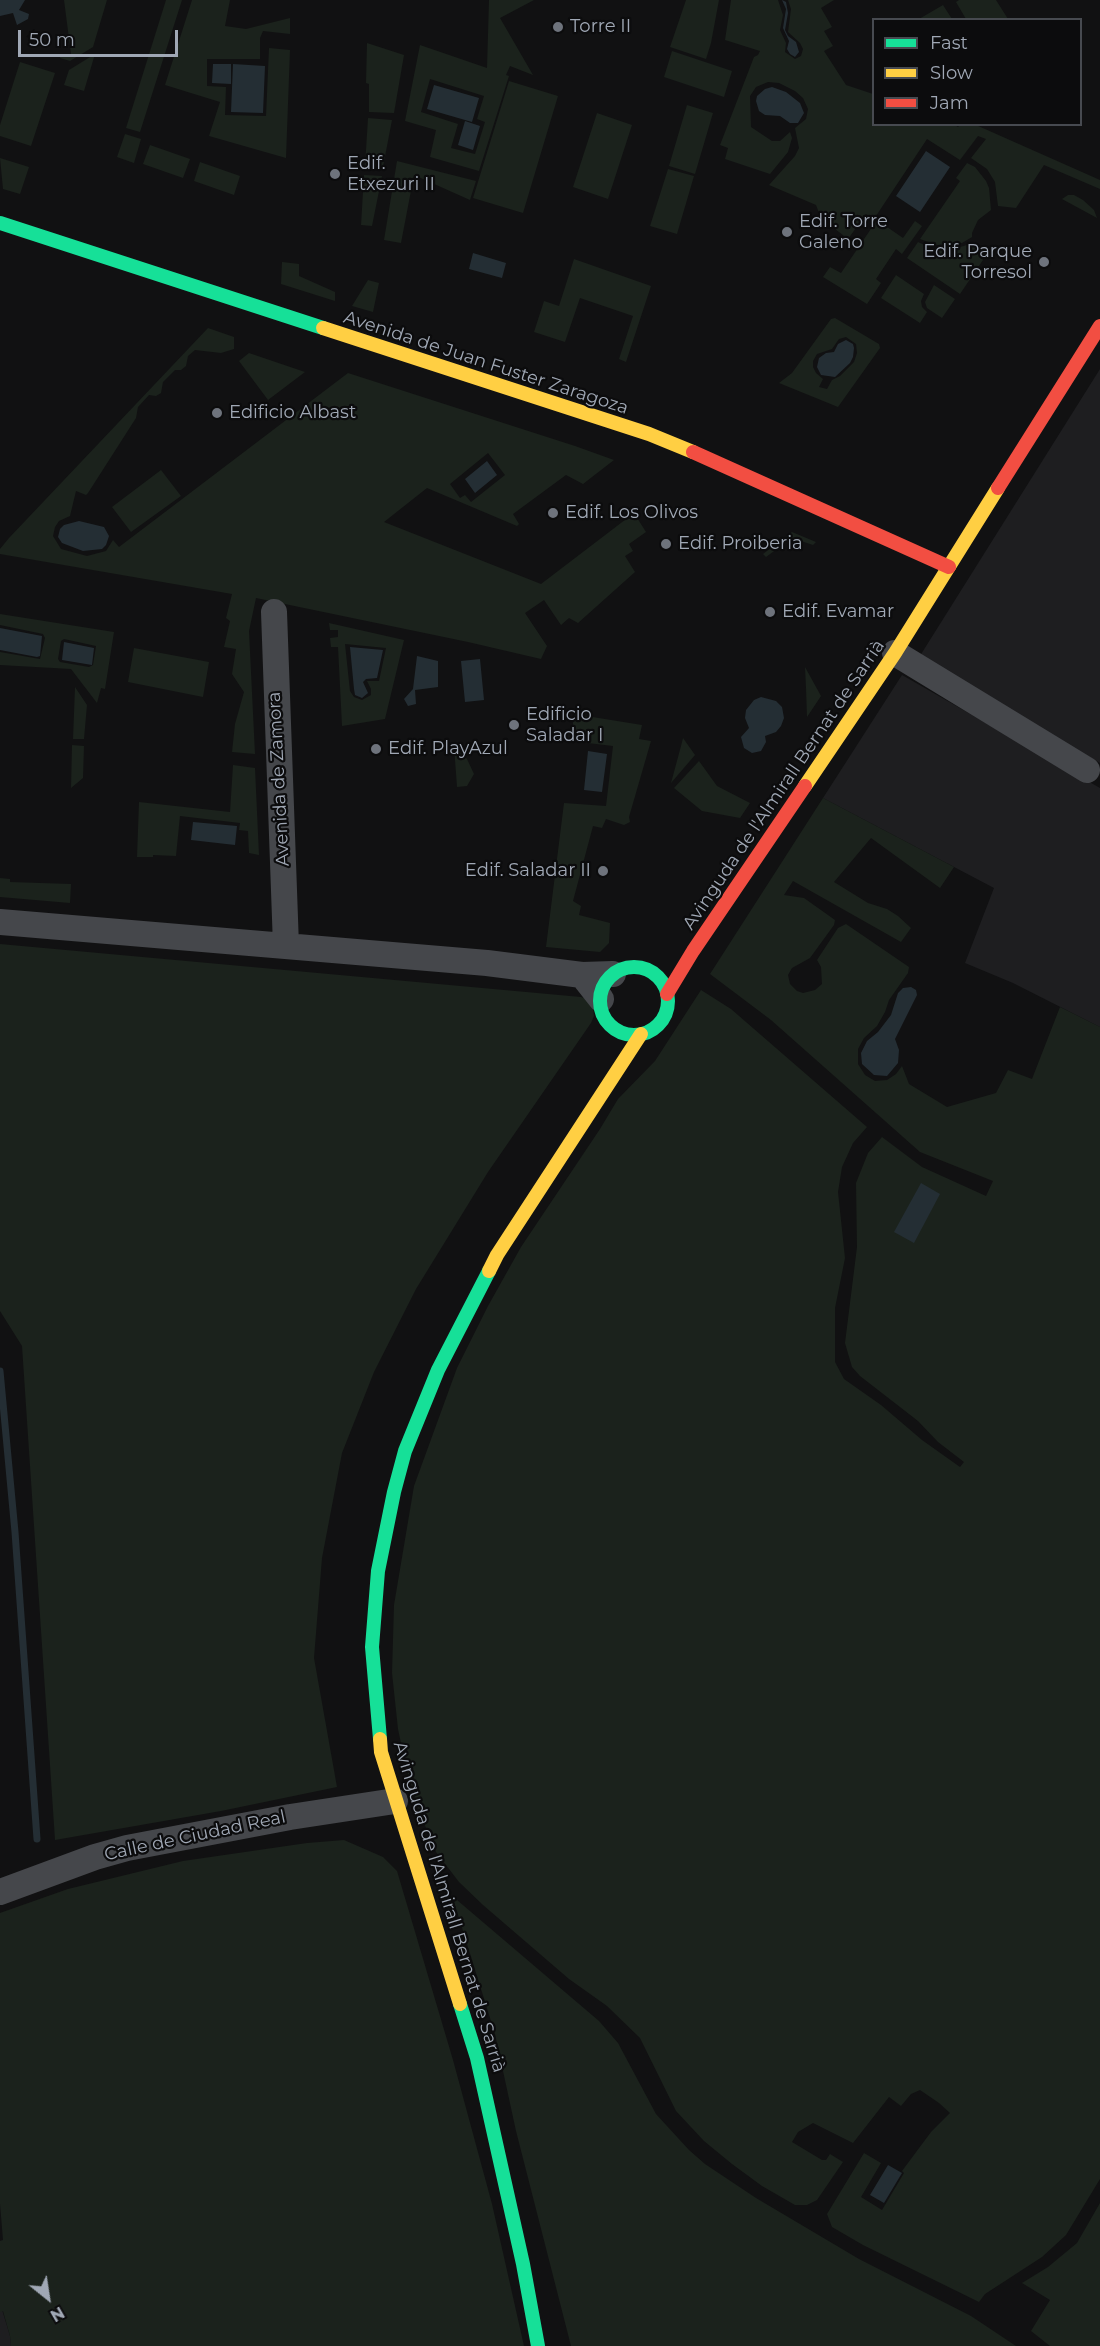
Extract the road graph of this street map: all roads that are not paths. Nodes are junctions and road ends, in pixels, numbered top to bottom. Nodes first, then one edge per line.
1 (0, 224) edge
2 (1100, 326) edge
3 (949, 567) junction
4 (274, 612) dead end
5 (895, 653) junction
6 (1087, 770) dead end
7 (0, 921) edge
8 (286, 946) junction
9 (689, 958) junction
10 (650, 970) junction
11 (613, 974) junction
12 (582, 975) junction
13 (667, 994) junction
14 (601, 999) junction
15 (610, 1024) junction
16 (641, 1034) junction
17 (620, 1065) junction
18 (395, 1801) junction
19 (0, 1892) edge
20 (538, 2346) edge

1 - 3 street, Avenida de Juan Fuster Zaragoza
2 - 3 street, Avinguda de l'Almirall Bernat de Sarrià
3 - 5 street, Avinguda de l'Almirall Bernat de Sarrià
4 - 8 street, Avenida de Zamora
5 - 6 street
5 - 9 street, Avinguda de l'Almirall Bernat de Sarrià
7 - 8 street
8 - 12 street
9 - 10 street, Avinguda de l'Almirall Bernat de Sarrià
9 - 13 street, Avinguda de l'Almirall Bernat de Sarrià
10 - 11 street
10 - 13 street
11 - 12 street
11 - 14 street
12 - 14 street
13 - 16 street
14 - 15 street
15 - 16 street
15 - 17 street
16 - 17 street, Avinguda de l'Almirall Bernat de Sarrià
17 - 18 street, Avinguda de l'Almirall Bernat de Sarrià
18 - 19 street, Calle de Ciudad Real
18 - 20 street, Avinguda de l'Almirall Bernat de Sarrià

